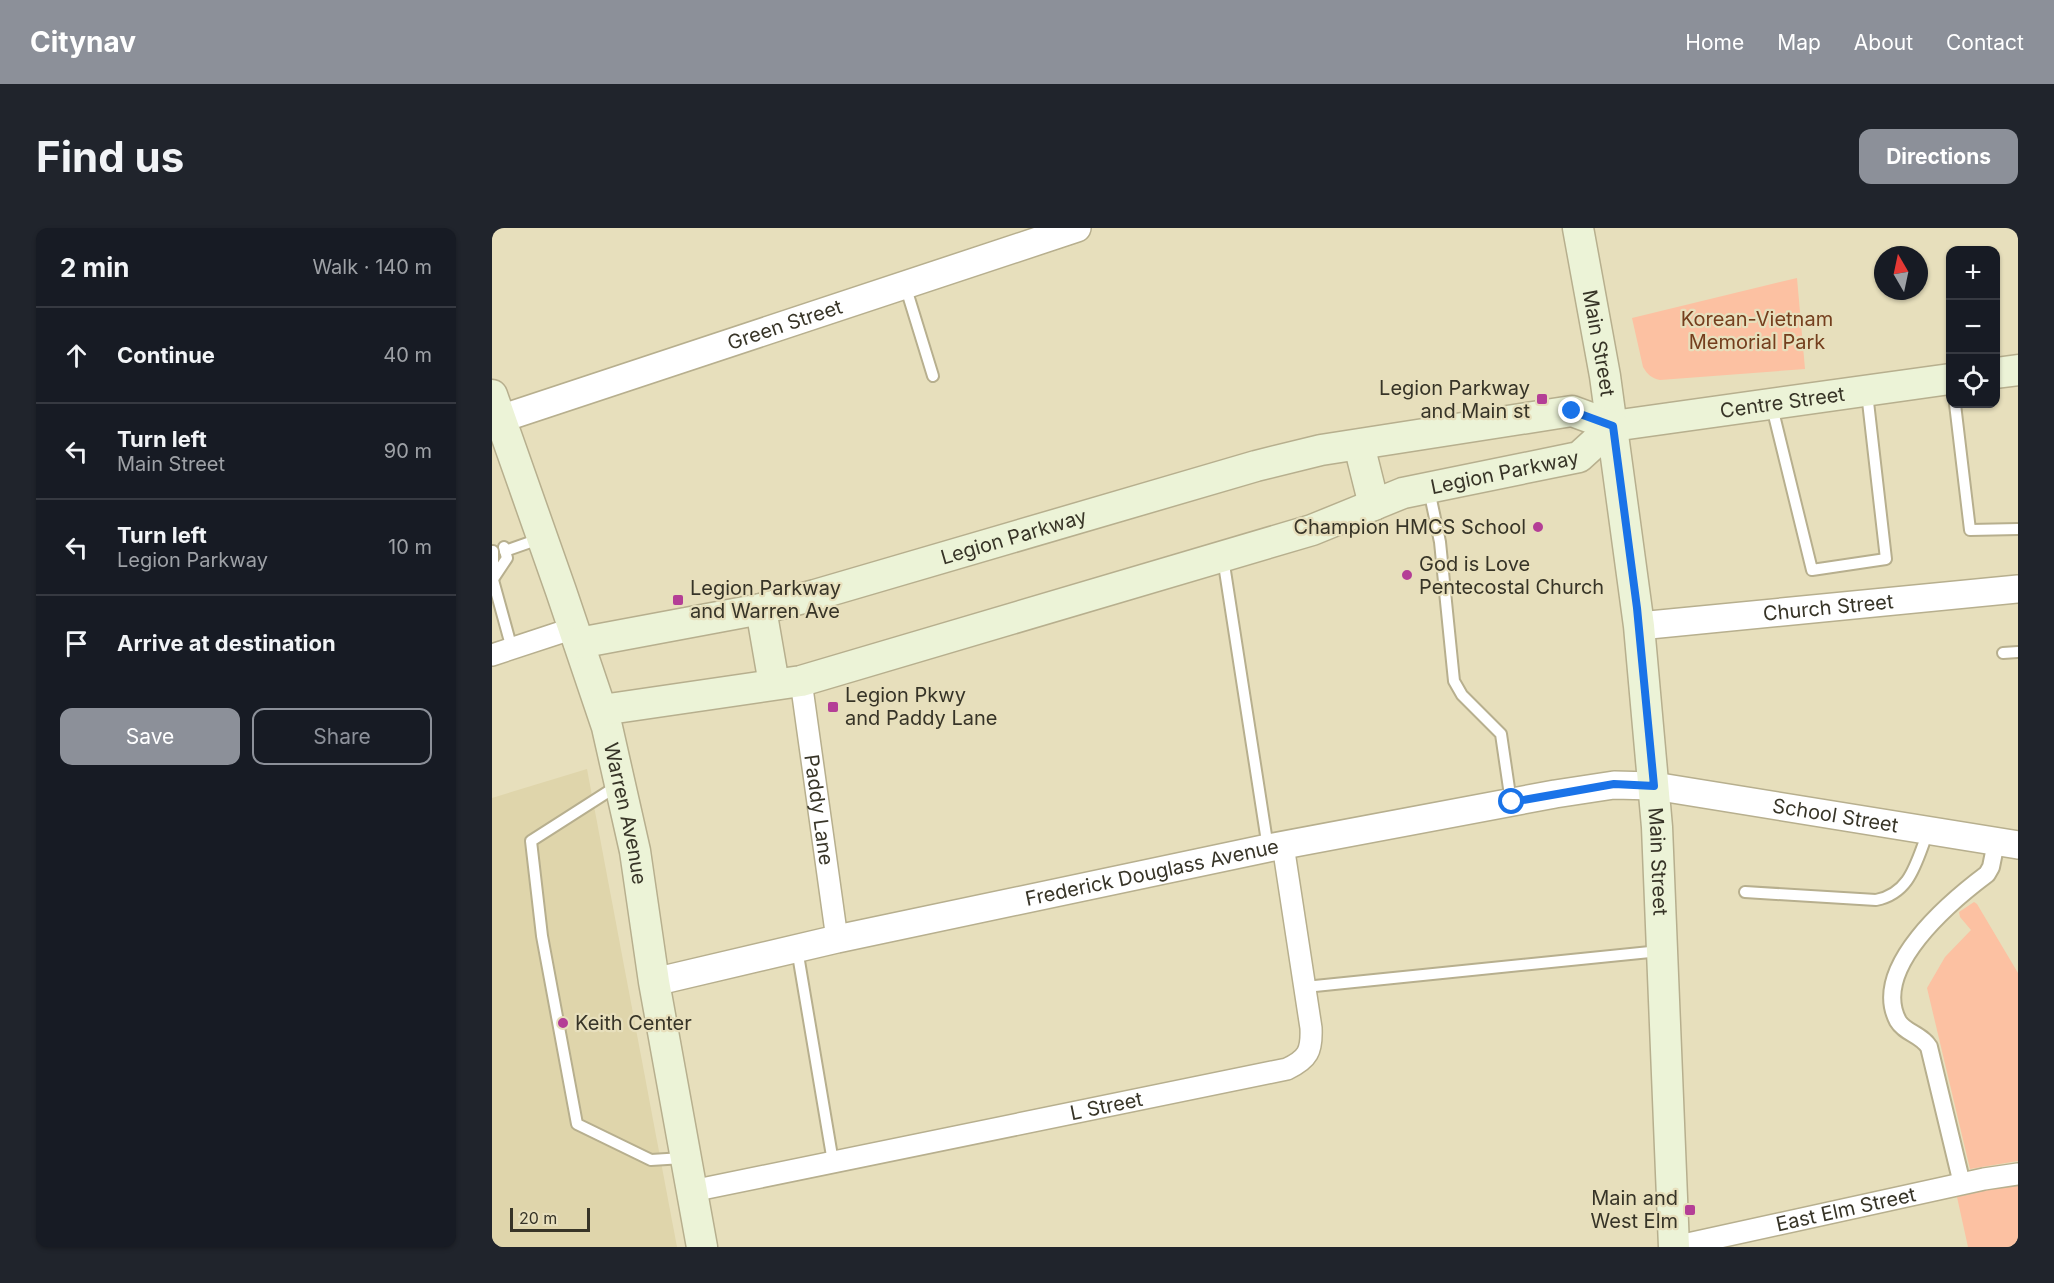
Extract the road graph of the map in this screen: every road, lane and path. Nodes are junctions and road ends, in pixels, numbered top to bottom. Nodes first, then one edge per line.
1 (1077, 228) edge
2 (1578, 228) edge
3 (905, 285) junction
4 (2018, 370) edge
5 (2000, 372) edge
6 (933, 376) dead end
7 (1946, 380) edge
8 (1866, 391) junction
9 (1771, 403) junction
10 (1955, 408) edge
11 (495, 412) edge
12 (1613, 426) junction
13 (1359, 445) junction
14 (1429, 487) junction
15 (1374, 505) junction
16 (2018, 529) edge
17 (542, 537) junction
18 (501, 550) edge
19 (1223, 556) junction
20 (492, 579) edge
21 (2018, 589) edge
22 (761, 609) junction
23 (1639, 626) junction
24 (576, 636) junction
25 (512, 649) junction
26 (2018, 652) edge
27 (2004, 653) dead end
28 (492, 655) edge
29 (788, 682) junction
30 (602, 710) junction
31 (620, 784) junction
32 (1654, 786) junction
33 (1512, 802) junction
34 (1929, 832) junction
35 (2007, 844) edge
36 (1276, 847) junction
37 (1745, 892) dead end
38 (837, 939) junction
39 (797, 949) junction
40 (1663, 950) junction
41 (654, 982) junction
42 (1305, 987) junction
43 (686, 1158) junction
44 (833, 1162) junction
45 (2018, 1174) edge
46 (1962, 1184) junction
47 (692, 1191) junction
48 (702, 1247) edge
49 (1674, 1247) edge

1 - 3 street, Green Street
2 - 12 main road, Main Street
3 - 6 lane
3 - 11 street, Green Street
4 - 5 main road
7 - 8 main road, Centre Street
8 - 9 main road, Centre Street
8 - 9 lane
9 - 12 main road, Centre Street
10 - 16 lane
11 - 17 main road, Warren Avenue
12 - 13 main road, Legion Parkway
12 - 14 main road, Legion Parkway
12 - 23 main road, Main Street
13 - 15 main road
13 - 22 main road, Legion Parkway
14 - 15 main road, Legion Parkway
14 - 33 lane
15 - 19 main road, Legion Parkway
17 - 18 lane
17 - 24 main road, Warren Avenue
18 - 20 lane
19 - 29 main road, Legion Parkway
19 - 36 lane
20 - 25 lane
21 - 23 street, Church Street
22 - 24 main road, Legion Parkway
22 - 29 main road
23 - 32 main road, Main Street
24 - 25 street
24 - 30 main road, Warren Avenue
25 - 28 street
26 - 27 lane
29 - 30 main road, Legion Parkway
29 - 38 street, Paddy Lane
30 - 31 main road, Warren Avenue
31 - 41 main road, Warren Avenue
31 - 43 lane
32 - 33 street, Frederick Douglass Avenue
32 - 34 street, School Street
32 - 40 main road, Main Street
33 - 36 street, Frederick Douglass Avenue
34 - 35 street, School Street
34 - 37 lane
35 - 46 street
36 - 38 street, Frederick Douglass Avenue
36 - 42 street, L Street
38 - 39 street, Frederick Douglass Avenue
39 - 41 street, Frederick Douglass Avenue
39 - 44 lane
40 - 42 lane
40 - 49 main road, Main Street
41 - 43 main road, Warren Avenue
42 - 44 street, L Street
43 - 47 main road, Warren Avenue
44 - 47 street, L Street
45 - 46 street, East Elm Street
46 - 49 street, East Elm Street
47 - 48 main road, Warren Avenue

